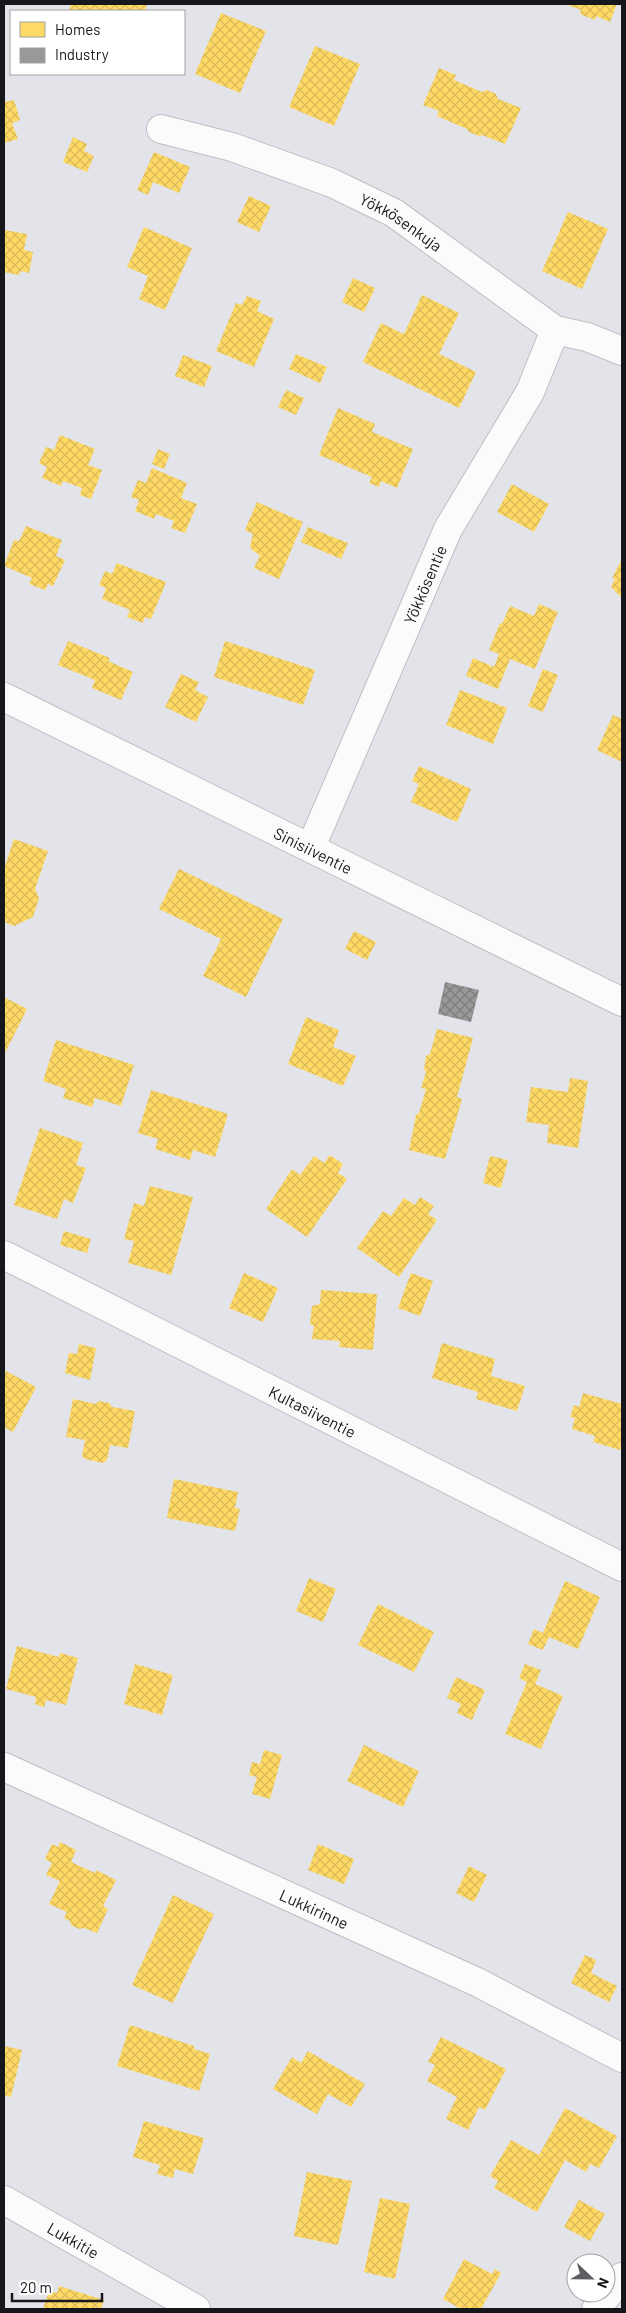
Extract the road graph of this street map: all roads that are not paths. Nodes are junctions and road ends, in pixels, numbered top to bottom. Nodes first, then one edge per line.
1 (161, 129) dead end
2 (555, 330) junction
3 (622, 351) edge
4 (4, 696) edge
5 (311, 847) junction
6 (622, 1002) edge
7 (4, 1255) edge
8 (622, 1567) edge
9 (4, 1768) edge
10 (622, 2058) edge
11 (4, 2200) edge
12 (622, 2277) edge
13 (196, 2309) edge
14 (596, 2309) edge

1 - 2 street, Yökkösenkuja
2 - 3 street, Yökkösenkuja
2 - 5 street, Yökkösentie
4 - 5 street, Sinisiiventie
5 - 6 street, Sinisiiventie
7 - 8 street, Kultasiiventie
9 - 10 street, Lukkirinne
11 - 13 street, Lukkitie
12 - 14 street

